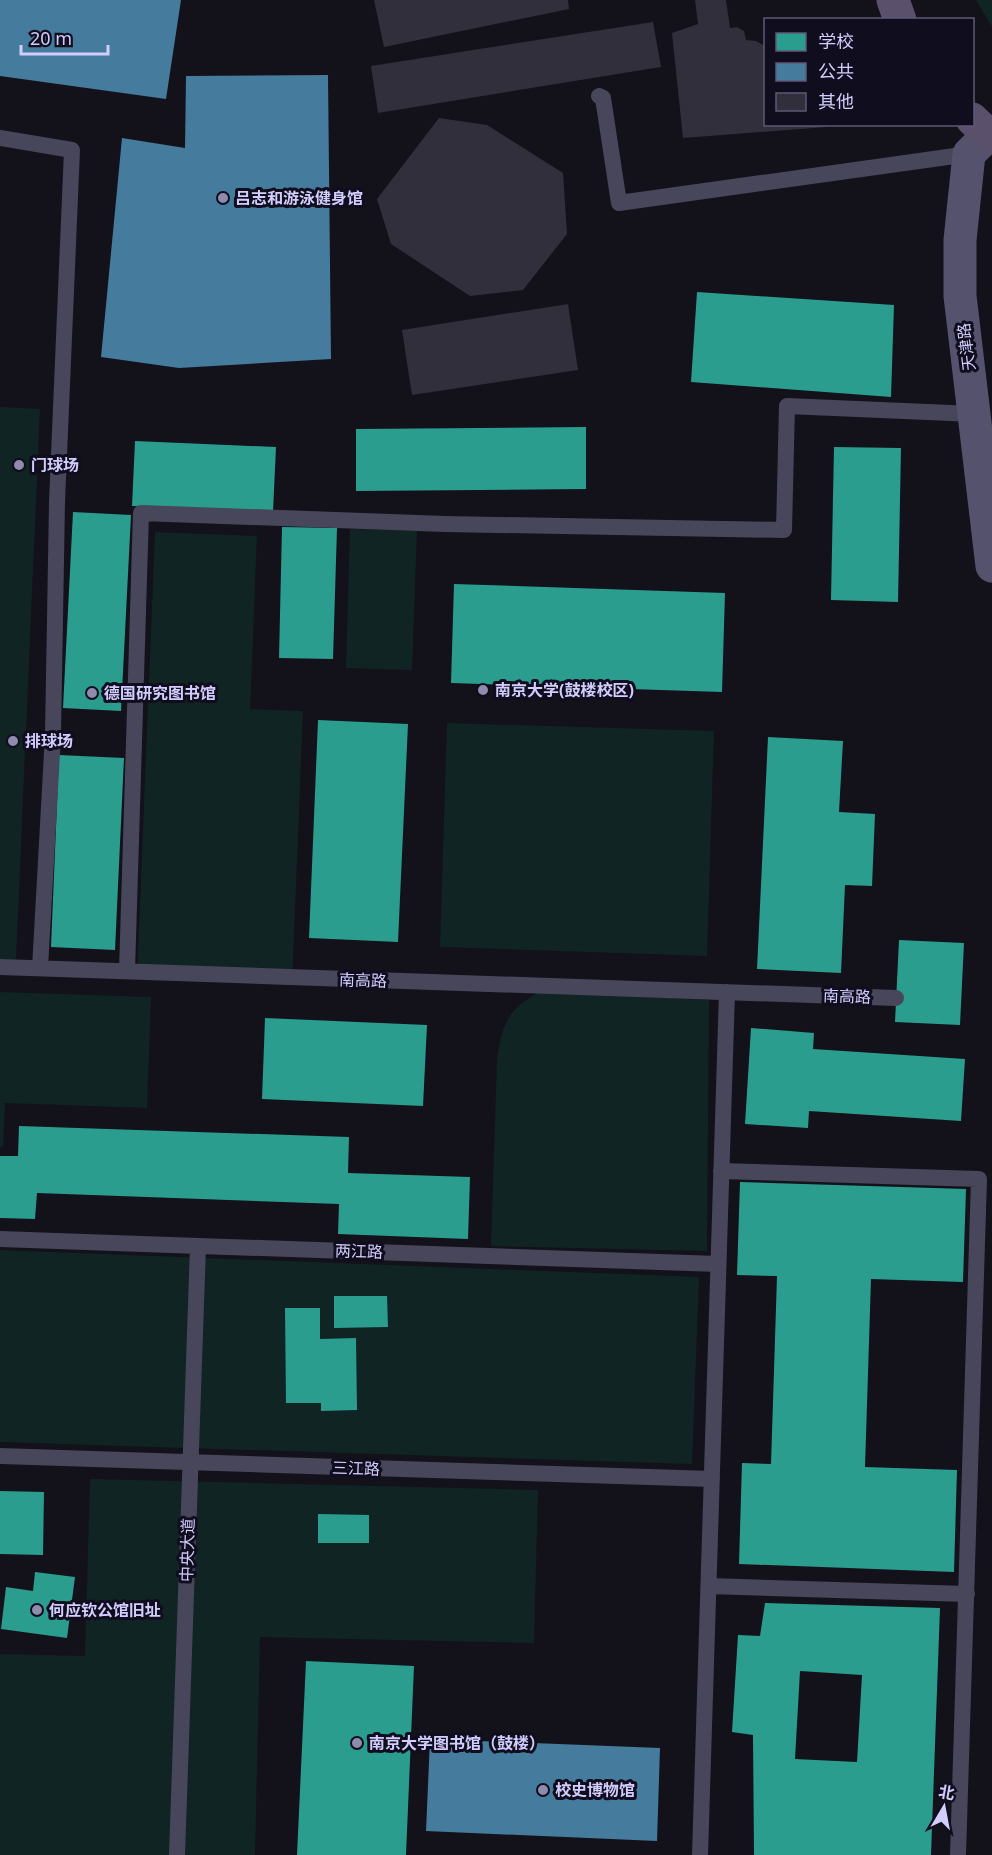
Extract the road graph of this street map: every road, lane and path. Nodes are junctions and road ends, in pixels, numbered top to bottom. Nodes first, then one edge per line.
1 (893, 0) edge
2 (899, 18) edge
3 (599, 96) dead end
4 (980, 136) edge
5 (0, 138) edge
6 (974, 414) junction
7 (989, 517) edge
8 (992, 566) edge
9 (0, 967) edge
10 (40, 968) junction
11 (127, 971) junction
12 (727, 992) junction
13 (896, 998) dead end
14 (721, 1171) junction
15 (0, 1239) edge
16 (198, 1245) junction
17 (718, 1264) junction
18 (0, 1456) edge
19 (190, 1462) junction
20 (712, 1479) junction
21 (709, 1586) junction
22 (967, 1594) junction
23 (177, 1855) edge
24 (700, 1855) edge
25 (958, 1855) edge

1 - 2 main road
3 - 4 lane
4 - 6 street, 天津路
5 - 10 lane
6 - 7 street, 天津路
6 - 11 lane
7 - 8 street, 天津路
9 - 10 lane, 南高路
10 - 11 lane, 南高路
11 - 12 lane, 南高路
12 - 13 lane, 南高路
12 - 14 lane
14 - 17 lane
14 - 22 lane
15 - 16 lane, 两江路
16 - 17 lane, 两江路
16 - 19 lane, 中央大道
17 - 20 lane
18 - 19 lane, 三江路
19 - 20 lane, 三江路
19 - 23 lane, 中央大道
20 - 21 lane
21 - 22 lane
21 - 24 lane
22 - 25 lane

